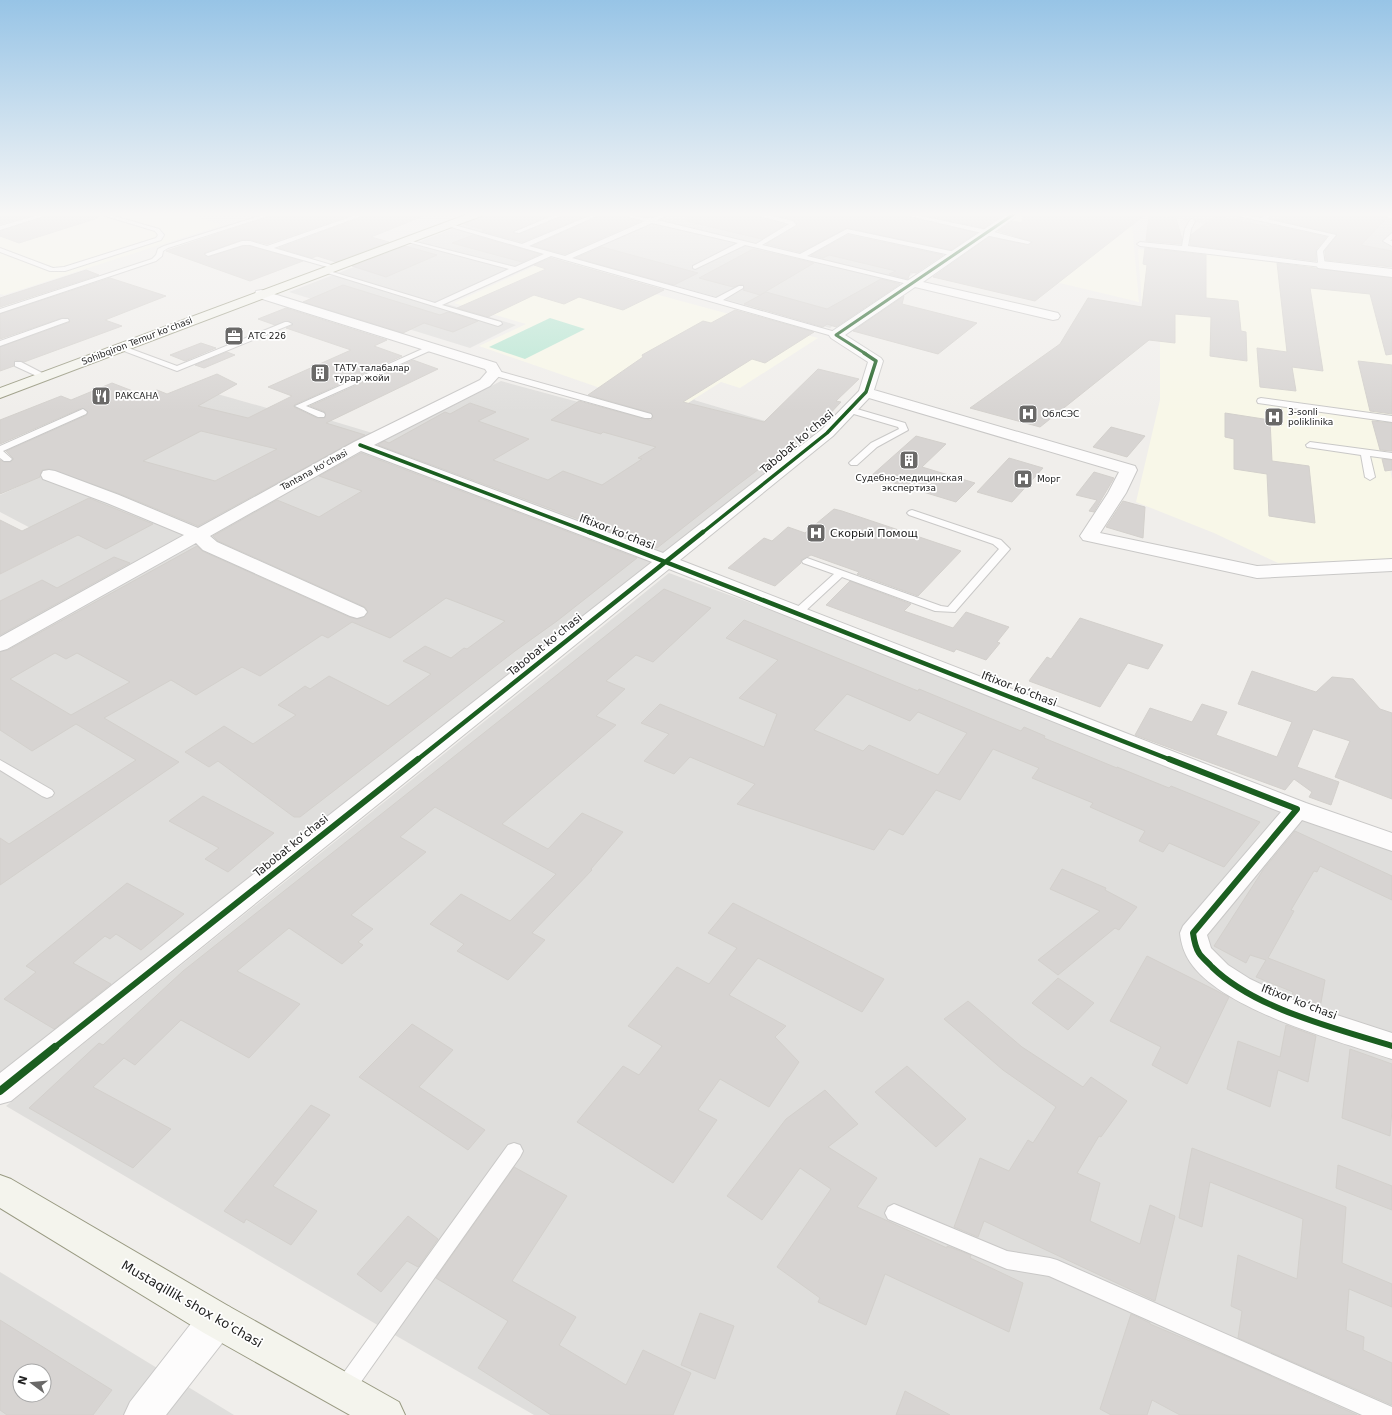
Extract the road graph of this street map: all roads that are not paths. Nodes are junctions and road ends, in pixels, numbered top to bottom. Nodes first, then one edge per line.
1 (95, 280) edge
2 (299, 280) edge
3 (361, 280) edge
4 (492, 280) edge
5 (645, 280) edge
6 (899, 280) edge
7 (916, 280) edge
8 (912, 283) junction
9 (741, 287) dead end
10 (261, 294) junction
11 (717, 300) junction
12 (436, 306) junction
13 (0, 312) edge
14 (1053, 316) dead end
15 (65, 320) dead end
16 (288, 324) dead end
17 (498, 324) dead end
18 (836, 335) junction
19 (0, 344) edge
20 (120, 348) junction
21 (432, 348) junction
22 (18, 364) dead end
23 (495, 373) junction
24 (44, 376) junction
25 (866, 392) junction
26 (0, 393) edge
27 (1261, 401) dead end
28 (850, 410) junction
29 (83, 412) dead end
30 (320, 415) dead end
31 (648, 416) dead end
32 (1392, 419) edge
33 (360, 445) junction
34 (1310, 445) dead end
35 (0, 449) edge
36 (1365, 452) junction
37 (1392, 456) edge
38 (854, 464) dead end
39 (49, 475) dead end
40 (1370, 477) dead end
41 (912, 513) dead end
42 (197, 534) junction
43 (666, 561) junction
44 (807, 561) dead end
45 (1392, 565) edge
46 (841, 573) junction
47 (357, 612) dead end
48 (797, 613) junction
49 (0, 645) edge
50 (0, 764) edge
51 (47, 793) dead end
52 (1297, 809) junction
53 (1392, 842) edge
54 (1392, 1046) edge
55 (0, 1091) edge
56 (514, 1151) dead end
57 (0, 1190) edge
58 (894, 1213) dead end
59 (217, 1320) junction
60 (343, 1391) junction
61 (144, 1415) edge
62 (386, 1415) edge
63 (1386, 1415) edge

1 - 13 lane
2 - 10 main road, Sohibqiron Temur koʻchasi
3 - 12 lane
4 - 12 lane
5 - 11 lane
6 - 8 lane
7 - 8 street
8 - 14 street
8 - 18 street
9 - 11 lane
10 - 20 main road, Sohibqiron Temur koʻchasi
10 - 21 street
11 - 18 lane
12 - 17 lane
15 - 19 lane
16 - 20 lane
18 - 25 street, Tabobat koʻchasi
20 - 24 main road, Sohibqiron Temur koʻchasi
21 - 23 street
21 - 30 lane
22 - 24 lane
23 - 31 lane
23 - 33 street, Tantana koʻchasi
24 - 26 main road, Sohibqiron Temur koʻchasi
25 - 28 street, Tabobat koʻchasi
25 - 45 street
27 - 32 lane
28 - 38 lane
28 - 43 street, Tabobat koʻchasi
29 - 35 lane
33 - 42 street, Tantana koʻchasi
33 - 43 street, Iftixor koʻchasi
34 - 36 lane
36 - 37 lane
36 - 40 lane
39 - 42 street
41 - 46 lane
42 - 47 street
42 - 49 street, Tantana koʻchasi
43 - 48 street, Iftixor koʻchasi
43 - 55 street, Tabobat koʻchasi
44 - 46 lane
46 - 48 lane
48 - 52 street, Iftixor koʻchasi
50 - 51 lane
52 - 53 street
52 - 54 street, Iftixor koʻchasi
56 - 60 lane
57 - 59 main road, Mustaqillik shox ko'chasi
58 - 63 lane
59 - 60 main road, Mustaqillik shox ko'chasi
59 - 61 street
60 - 62 main road, Mustaqillik shox ko'chasi

